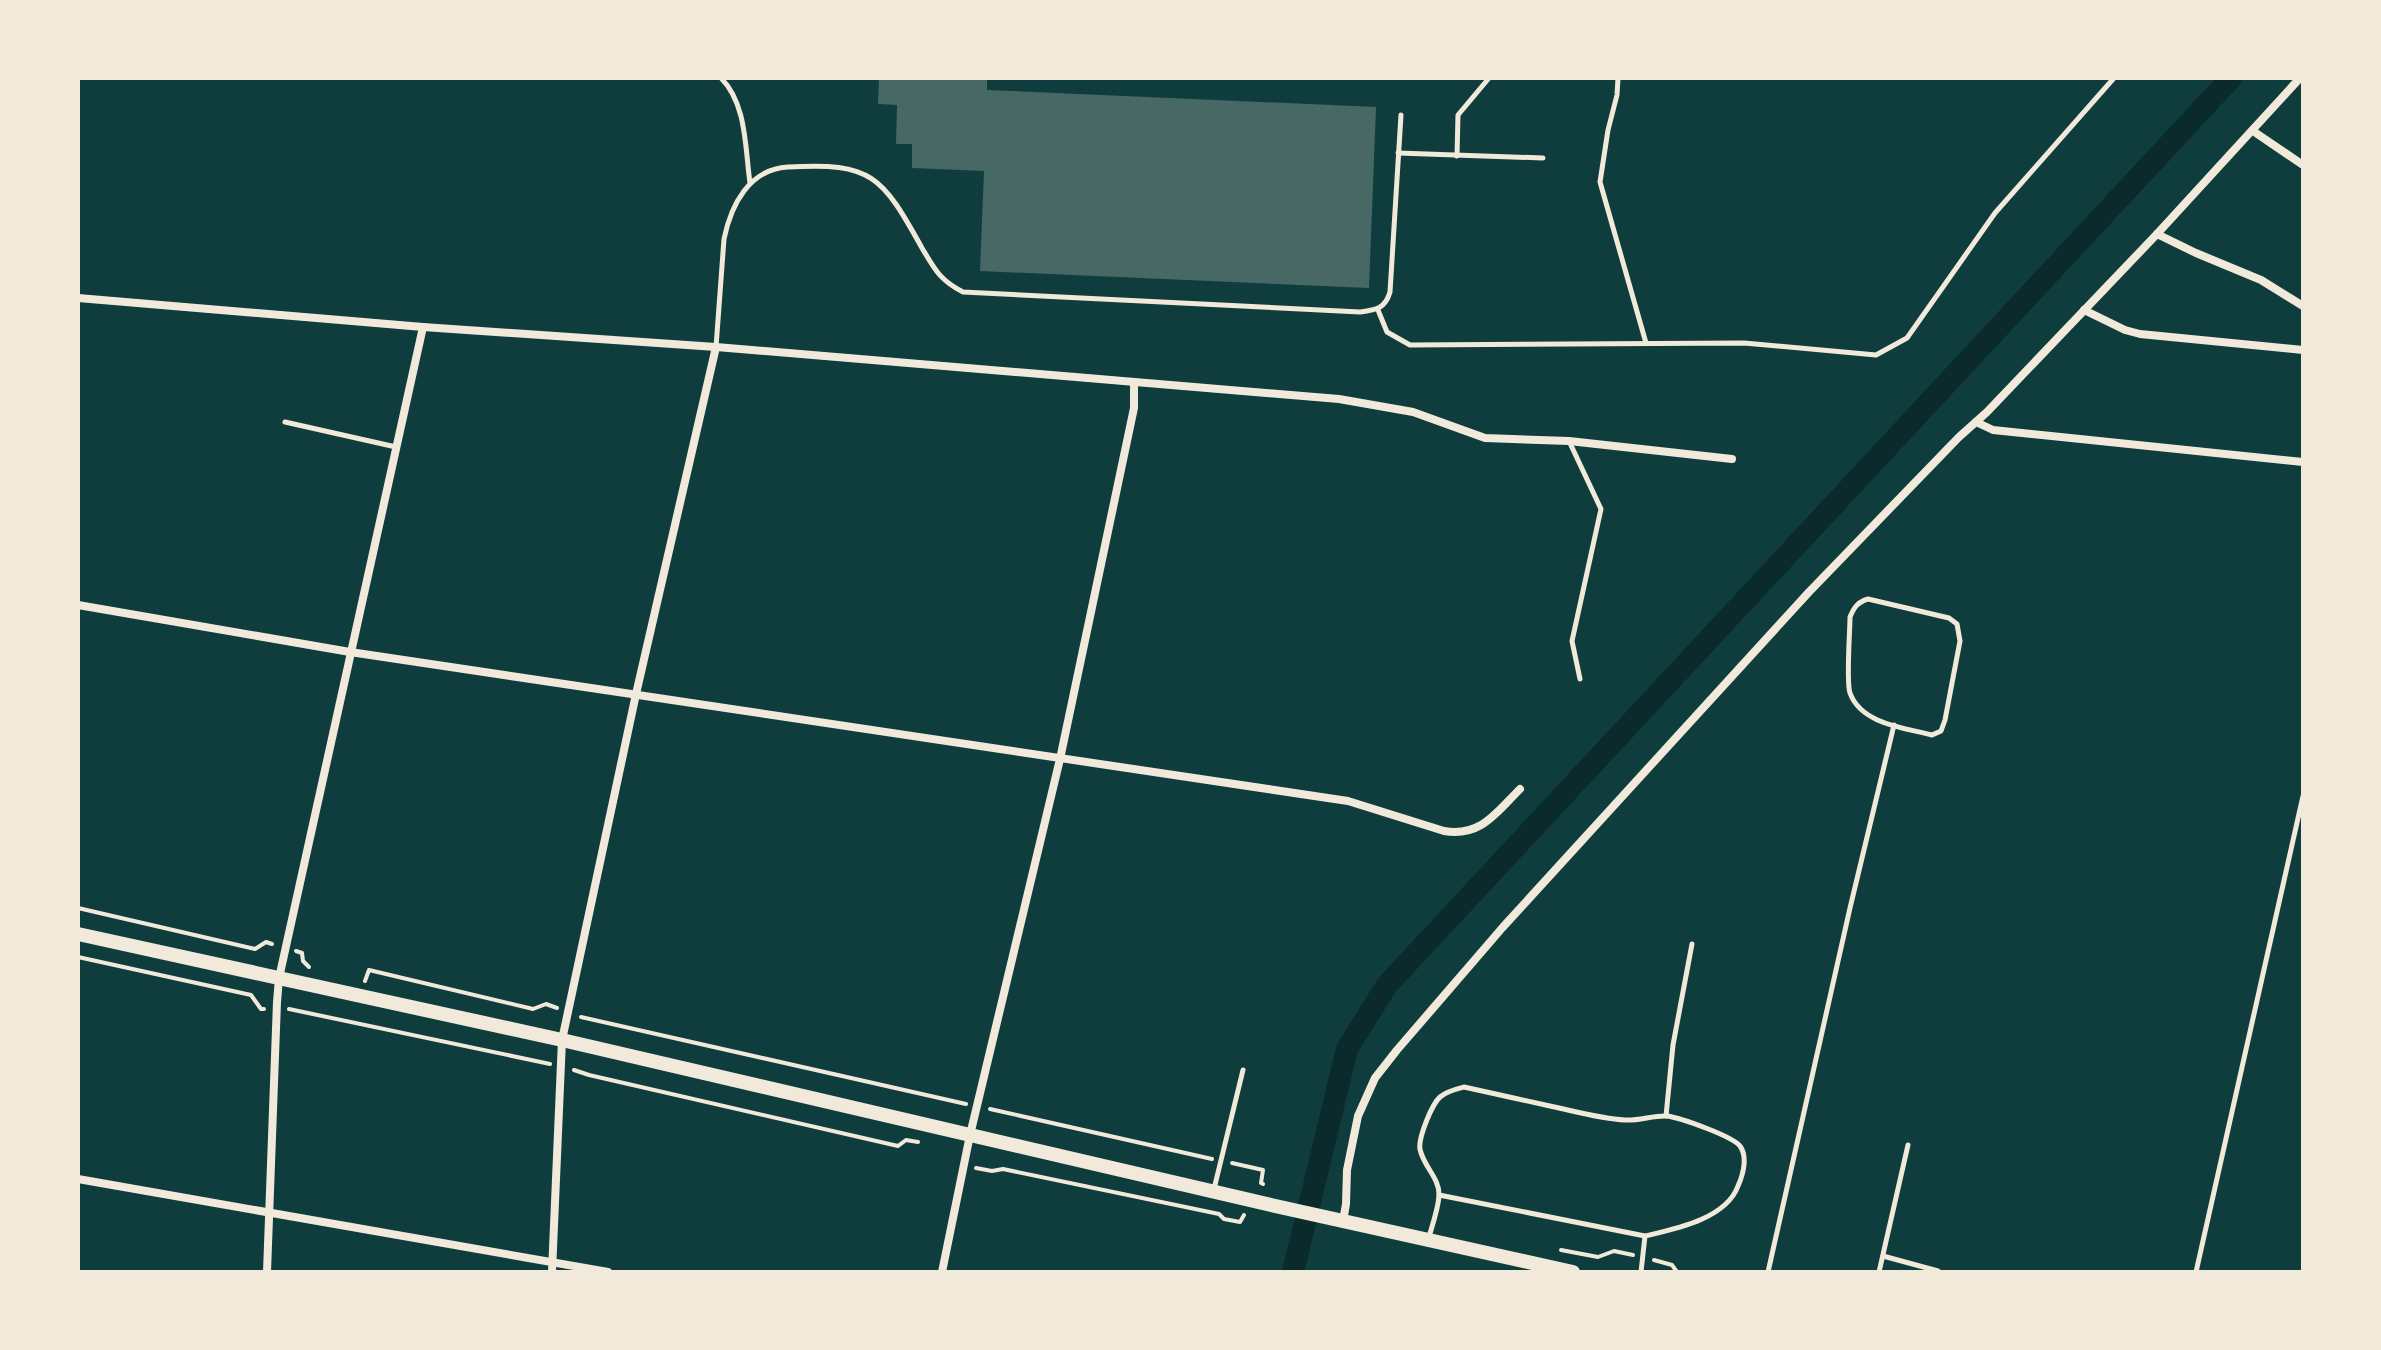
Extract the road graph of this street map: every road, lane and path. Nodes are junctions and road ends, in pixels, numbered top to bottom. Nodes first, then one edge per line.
1 (721, 78) edge
2 (1489, 78) edge
3 (1618, 78) edge
4 (2114, 78) edge
5 (2300, 78) edge
6 (1401, 115) dead end
7 (2253, 131) junction
8 (1398, 153) junction
9 (1457, 156) junction
10 (1543, 158) dead end
11 (2303, 165) edge
12 (750, 184) junction
13 (2157, 234) junction
14 (78, 298) edge
15 (2303, 306) edge
16 (1378, 310) junction
17 (2084, 310) junction
18 (423, 327) junction
19 (1646, 343) junction
20 (716, 347) junction
21 (2303, 350) edge
22 (1134, 383) junction
23 (285, 422) dead end
24 (1976, 422) junction
25 (1569, 441) junction
26 (396, 447) junction
27 (1732, 459) dead end
28 (2303, 462) edge
29 (78, 605) edge
30 (350, 652) junction
31 (1580, 679) dead end
32 (636, 694) junction
33 (1894, 725) junction
34 (1060, 759) junction
35 (1520, 789) dead end
36 (2303, 796) edge
37 (78, 908) edge
38 (78, 934) edge
39 (1692, 944) dead end
40 (286, 948) junction
41 (78, 957) edge
42 (310, 968) dead end
43 (279, 978) junction
44 (351, 978) dead end
45 (276, 1009) junction
46 (567, 1012) junction
47 (562, 1040) junction
48 (560, 1067) junction
49 (1243, 1070) dead end
50 (977, 1106) junction
51 (1666, 1116) junction
52 (970, 1135) junction
53 (920, 1143) dead end
54 (1908, 1145) dead end
55 (1221, 1161) junction
56 (964, 1166) junction
57 (78, 1179) edge
58 (1268, 1185) dead end
59 (1213, 1191) junction
60 (1439, 1195) junction
61 (268, 1212) junction
62 (1246, 1212) dead end
63 (1343, 1221) junction
64 (1645, 1236) junction
65 (1428, 1240) junction
66 (1555, 1249) dead end
67 (1883, 1256) junction
68 (1643, 1257) junction
69 (552, 1262) junction
70 (1938, 1271) edge
71 (267, 1272) edge
72 (552, 1272) edge
73 (608, 1272) edge
74 (942, 1272) edge
75 (1573, 1272) edge
76 (1641, 1272) edge
77 (1677, 1272) edge
78 (1768, 1272) edge
79 (1879, 1272) edge
80 (2196, 1272) edge

1 - 12 lane
2 - 9 lane
3 - 19 lane
4 - 19 lane
5 - 7 street
6 - 8 lane
7 - 11 street
7 - 13 street
8 - 9 lane
8 - 16 lane
9 - 10 lane
12 - 16 lane
12 - 20 lane
13 - 15 street
13 - 17 street
14 - 18 street
16 - 19 lane
17 - 21 street
17 - 24 street
18 - 20 street
18 - 26 street
20 - 22 street
20 - 32 street
22 - 25 street
22 - 34 street
23 - 26 lane
24 - 28 street
24 - 63 street
25 - 27 street
25 - 31 lane
26 - 30 street
29 - 30 street
30 - 32 street
30 - 40 street
32 - 34 street
32 - 46 street
33 - 33 lane
33 - 78 lane
34 - 35 street
34 - 50 street
36 - 80 lane
37 - 40 path
38 - 43 main road
39 - 51 lane
40 - 42 path
40 - 43 street
41 - 45 path
43 - 45 street
43 - 47 main road
44 - 46 path
45 - 48 path
45 - 61 street
46 - 47 street
46 - 50 path
47 - 48 street
47 - 52 main road
48 - 53 path
48 - 69 street
49 - 55 lane
50 - 52 street
50 - 55 path
51 - 60 lane
51 - 64 lane
52 - 56 street
52 - 59 main road
54 - 67 lane
55 - 58 path
55 - 59 lane
56 - 62 path
56 - 74 street
57 - 61 street
59 - 63 main road
60 - 64 lane
60 - 65 lane
61 - 69 street
61 - 71 street
63 - 65 main road
64 - 68 lane
65 - 75 main road
66 - 68 path
67 - 70 lane
67 - 79 lane
68 - 76 lane
68 - 77 path
69 - 72 street
69 - 73 street

